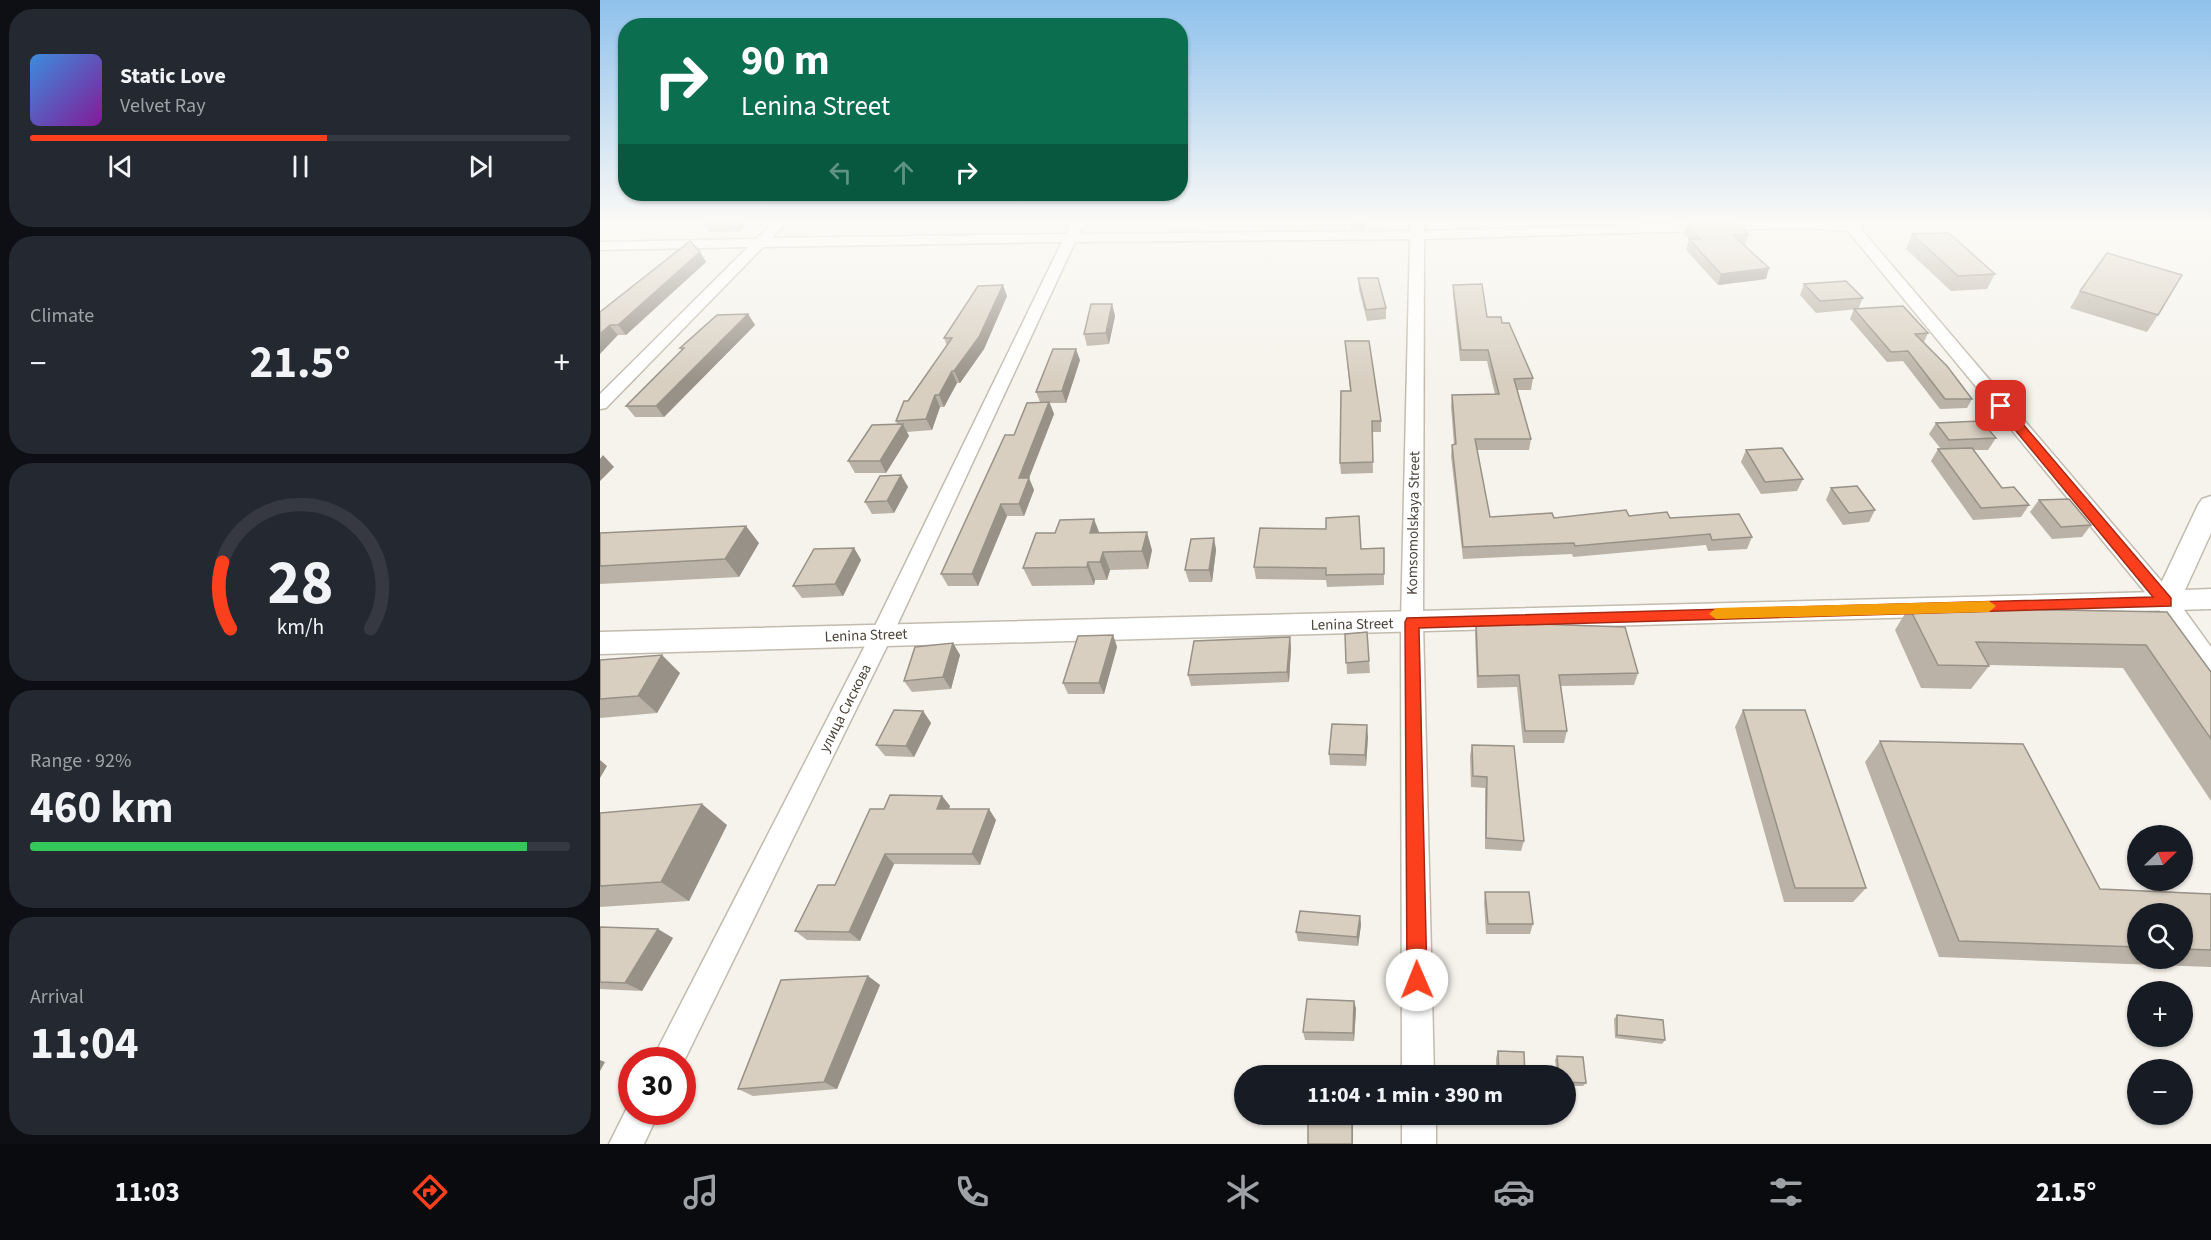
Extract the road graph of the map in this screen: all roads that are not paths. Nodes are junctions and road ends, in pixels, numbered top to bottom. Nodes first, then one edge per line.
1 (728, 275) edge
2 (1052, 275) edge
3 (1416, 275) edge
4 (1898, 275) edge
5 (600, 404) edge
6 (2211, 505) edge
7 (2211, 599) edge
8 (2166, 602) junction
9 (1412, 622) junction
10 (882, 634) junction
11 (600, 642) edge
12 (2211, 665) edge
13 (675, 1047) edge
14 (1419, 1065) edge
15 (636, 1125) edge
16 (1419, 1125) edge
17 (627, 1144) edge
18 (1419, 1144) edge

1 - 5 street
2 - 10 street, улица Сискова
3 - 9 street, Komsomolskaya Street
4 - 8 street
6 - 8 street
7 - 8 street, Lenina Street
8 - 9 street, Lenina Street
8 - 12 street
9 - 10 street, Lenina Street
9 - 14 street, Komsomolskaya Street
10 - 11 street, Lenina Street
10 - 13 street, улица Сискова
15 - 17 street
16 - 18 street

